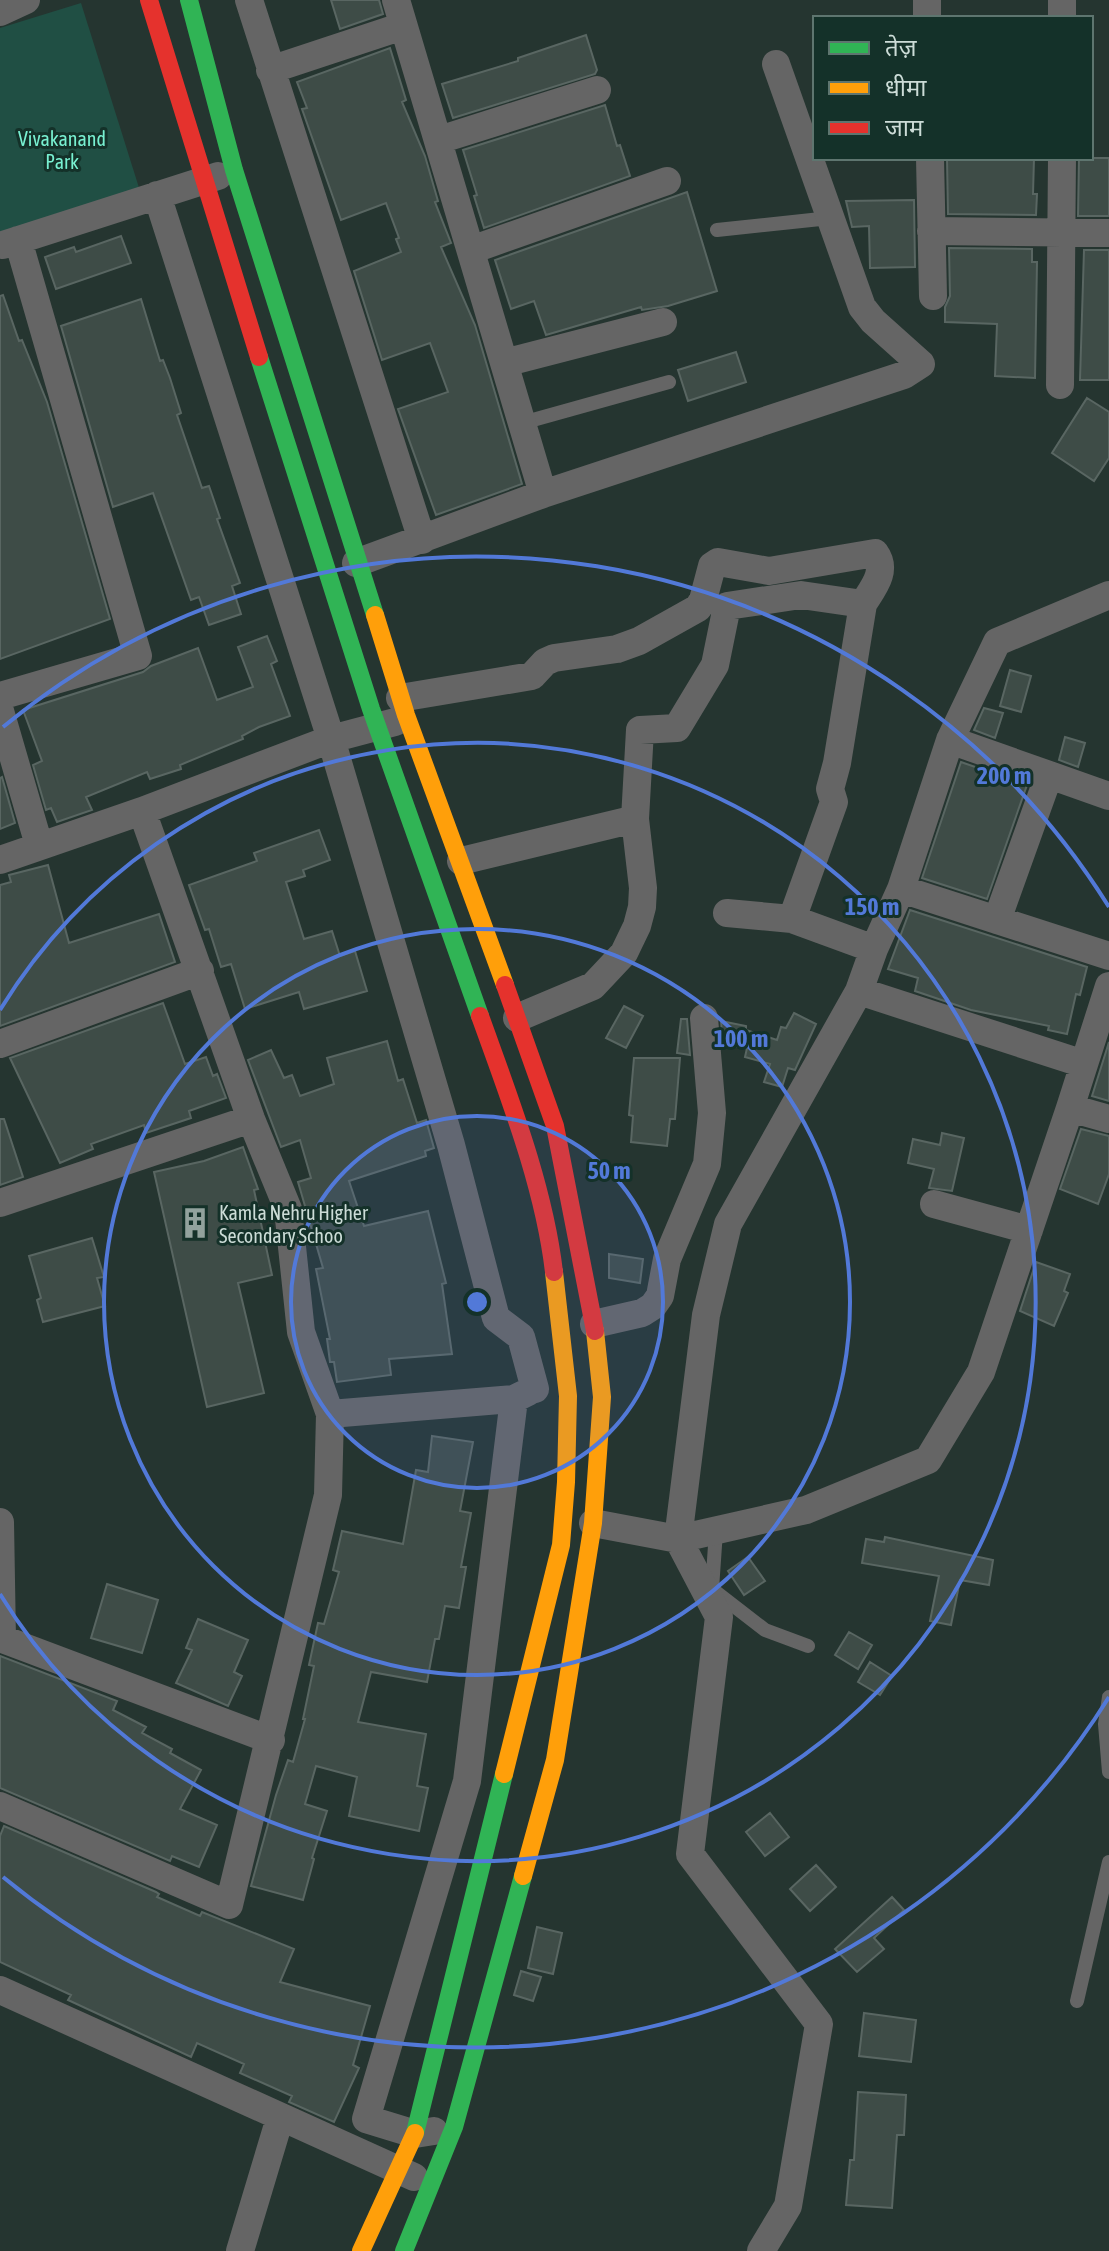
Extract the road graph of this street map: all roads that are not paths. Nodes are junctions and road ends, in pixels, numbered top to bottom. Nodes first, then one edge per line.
1 (26, 0) edge
2 (149, 0) edge
3 (189, 0) edge
4 (249, 0) edge
5 (0, 12) edge
6 (400, 13) edge
7 (776, 64) dead end
8 (270, 70) junction
9 (597, 90) dead end
10 (439, 140) junction
11 (930, 160) edge
12 (1062, 160) edge
13 (234, 170) junction
14 (204, 180) junction
15 (667, 181) dead end
16 (157, 195) junction
17 (830, 218) junction
18 (717, 230) dead end
19 (931, 231) junction
20 (1061, 233) junction
21 (1109, 233) edge
22 (9, 243) edge
23 (471, 250) junction
24 (933, 296) dead end
25 (663, 322) dead end
26 (504, 363) junction
27 (669, 382) dead end
28 (1060, 385) dead end
29 (522, 423) junction
30 (543, 494) junction
31 (422, 540) junction
32 (356, 563) junction
33 (1109, 595) edge
34 (863, 604) junction
35 (0, 696) edge
36 (404, 708) junction
37 (0, 711) edge
38 (377, 727) junction
39 (331, 739) junction
40 (950, 740) junction
41 (1049, 775) junction
42 (1109, 796) edge
43 (142, 811) junction
44 (635, 819) junction
45 (39, 845) junction
46 (0, 860) edge
47 (461, 861) junction
48 (901, 889) junction
49 (727, 913) dead end
50 (792, 919) junction
51 (997, 920) junction
52 (874, 949) junction
53 (1109, 956) edge
54 (200, 971) junction
55 (1109, 986) edge
56 (859, 991) junction
57 (517, 1018) junction
58 (704, 1018) dead end
59 (0, 1044) edge
60 (1084, 1064) junction
61 (1070, 1108) junction
62 (251, 1119) junction
63 (1109, 1119) edge
64 (0, 1203) edge
65 (934, 1204) dead end
66 (1029, 1230) junction
67 (594, 1324) junction
68 (524, 1394) junction
69 (568, 1396) junction
70 (330, 1414) junction
71 (0, 1522) edge
72 (593, 1523) junction
73 (716, 1531) junction
74 (678, 1539) junction
75 (1, 1638) edge
76 (808, 1646) dead end
77 (1109, 1697) edge
78 (271, 1740) junction
79 (1109, 1772) edge
80 (0, 1806) edge
81 (1109, 1862) edge
82 (0, 1990) edge
83 (1077, 2001) dead end
84 (280, 2118) junction
85 (454, 2127) junction
86 (415, 2134) junction
87 (398, 2170) junction
88 (433, 2185) junction
89 (240, 2251) edge
90 (361, 2251) edge
91 (404, 2251) edge
92 (761, 2251) edge

1 - 5 street
2 - 14 main road
3 - 13 main road
4 - 8 street
6 - 8 street
6 - 10 street
7 - 17 street
8 - 31 street
9 - 10 street
10 - 23 street
11 - 19 street
12 - 20 street
13 - 14 street
13 - 32 main road
14 - 16 street
14 - 38 main road
15 - 23 street
16 - 22 street
16 - 39 street
17 - 18 lane
17 - 30 street
19 - 20 street
19 - 24 street
20 - 21 street
20 - 28 street
22 - 35 street
23 - 26 street
25 - 26 street
26 - 29 street
27 - 29 lane
29 - 30 street
30 - 31 street
31 - 32 street
32 - 36 main road
33 - 40 street
34 - 36 street
34 - 44 street
34 - 50 street
36 - 38 street
36 - 47 main road
37 - 45 street
38 - 39 street
38 - 69 main road
39 - 43 street
39 - 68 street
40 - 41 street
40 - 48 street
41 - 42 street
41 - 51 street
43 - 45 street
43 - 54 street
44 - 47 street
44 - 57 street
45 - 46 street
47 - 57 main road
48 - 51 street
48 - 52 street
49 - 50 street
50 - 52 street
51 - 53 street
52 - 56 street
54 - 59 street
54 - 62 street
55 - 60 street
56 - 60 street
56 - 74 street
57 - 67 main road
58 - 67 street
60 - 61 street
61 - 63 street
61 - 66 street
62 - 64 street
62 - 70 street
65 - 66 street
66 - 73 street
67 - 72 main road
68 - 69 street
68 - 70 street
68 - 86 street
69 - 86 main road
70 - 78 street
71 - 75 street
72 - 74 street
72 - 85 main road
73 - 74 street
73 - 76 lane
74 - 92 street
75 - 78 street
77 - 79 lane
78 - 80 street
81 - 83 lane
82 - 84 street
84 - 87 street
84 - 89 street
85 - 86 street
85 - 88 main road
86 - 87 main road
87 - 88 street
87 - 90 main road
88 - 91 main road

